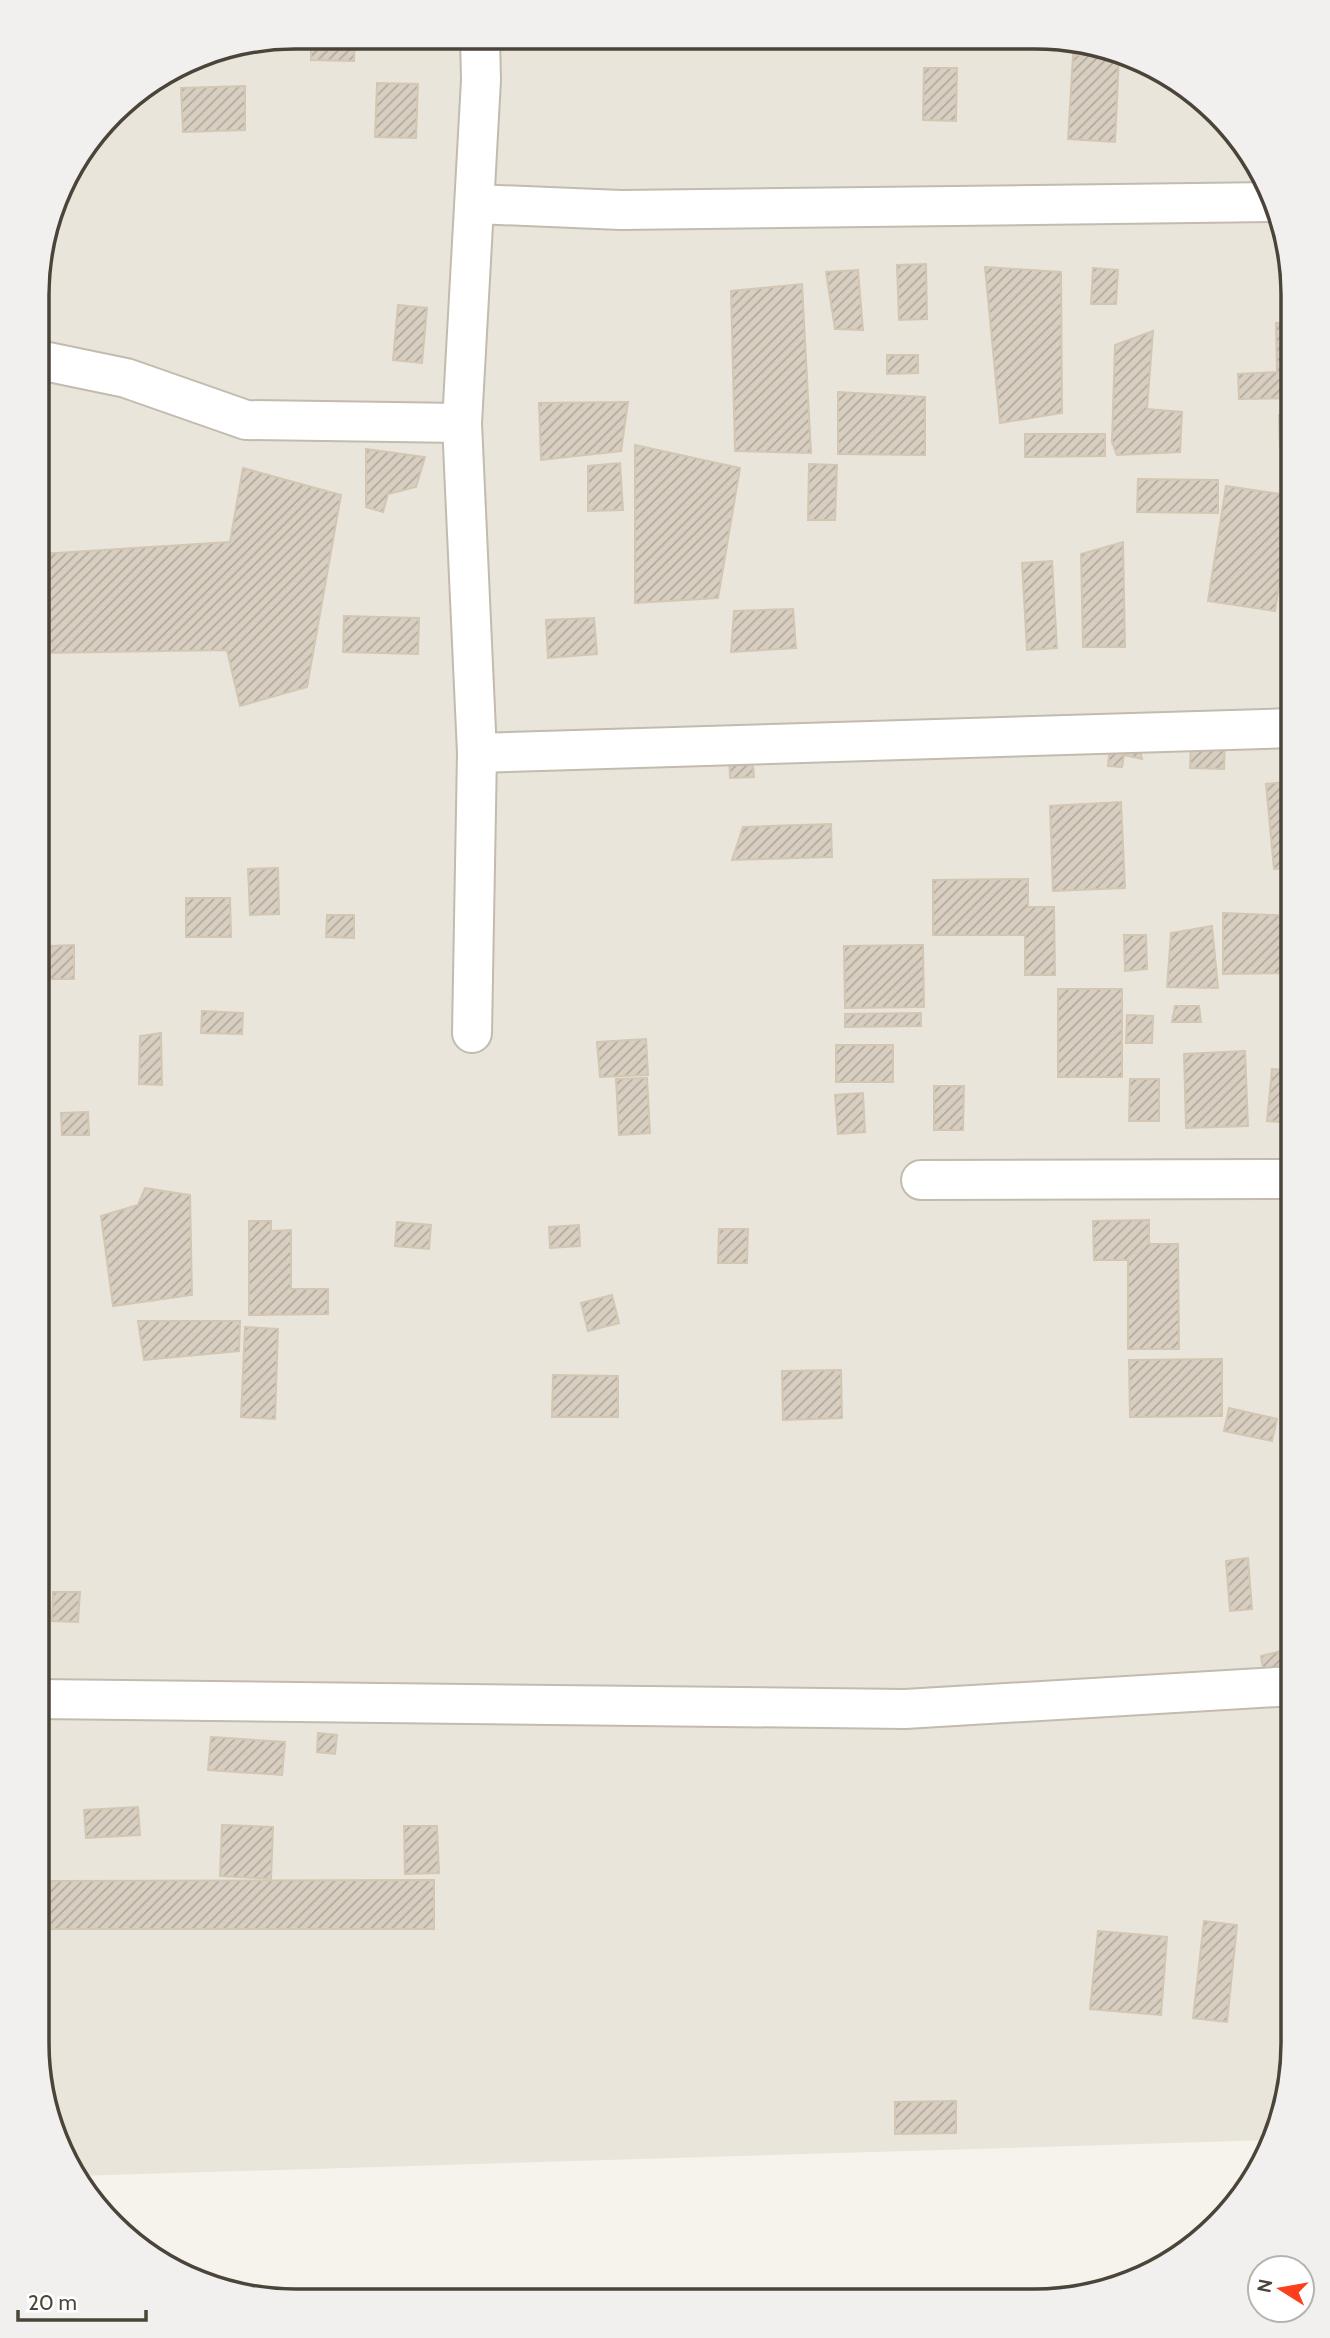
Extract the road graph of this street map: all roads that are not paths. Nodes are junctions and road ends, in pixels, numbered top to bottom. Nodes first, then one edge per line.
1 (480, 50) edge
2 (1262, 202) edge
3 (474, 204) junction
4 (49, 362) edge
5 (463, 423) junction
6 (1281, 728) edge
7 (477, 753) junction
8 (472, 1033) dead end
9 (1280, 1179) edge
10 (921, 1180) dead end
11 (1280, 1687) edge
12 (49, 1699) edge

1 - 3 street
2 - 3 street
3 - 5 street
4 - 5 street
5 - 7 street
6 - 7 street
7 - 8 street
9 - 10 street
11 - 12 street

